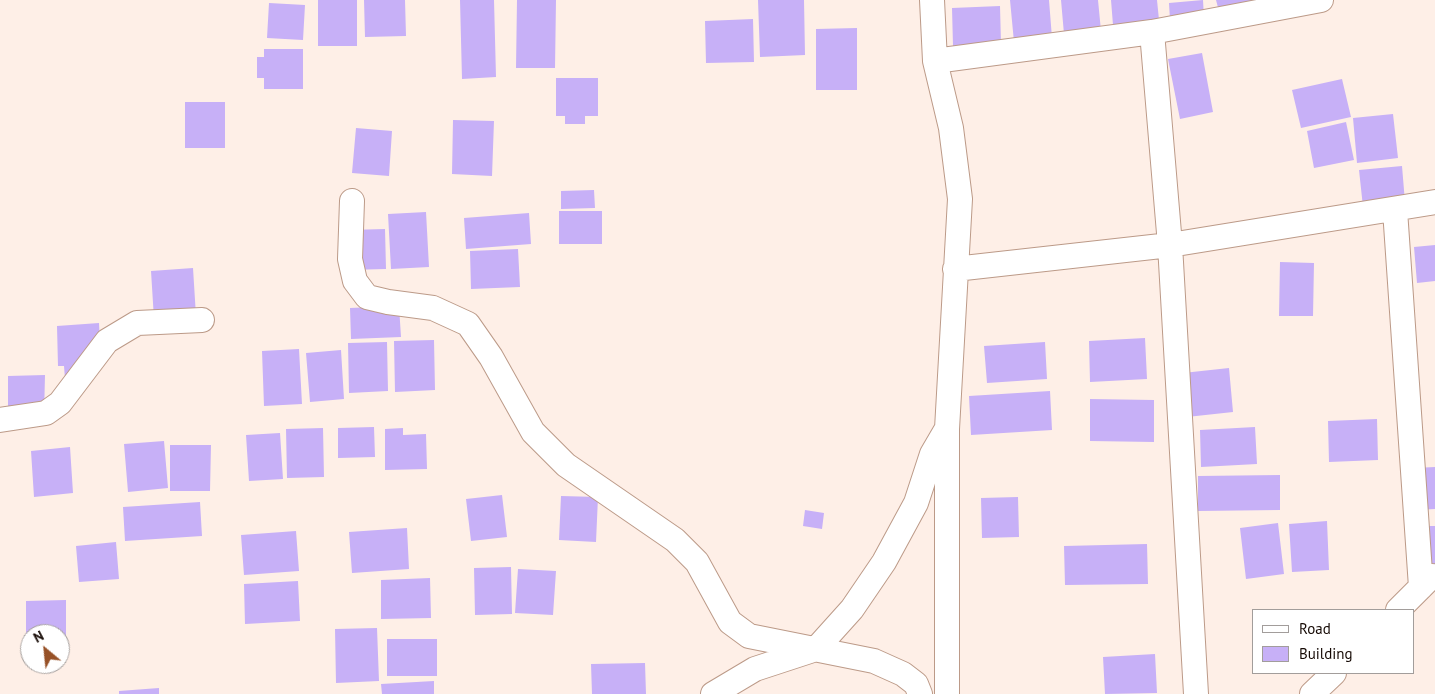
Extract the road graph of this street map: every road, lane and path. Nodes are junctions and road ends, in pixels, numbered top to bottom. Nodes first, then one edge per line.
1 (932, 0) edge
2 (1321, 0) edge
3 (1152, 32) junction
4 (935, 61) junction
5 (352, 201) dead end
6 (1435, 202) edge
7 (1394, 210) junction
8 (1170, 245) junction
9 (955, 269) junction
10 (202, 320) dead end
11 (0, 420) edge
12 (947, 429) junction
13 (1428, 580) edge
14 (1399, 609) edge
15 (816, 649) junction
16 (1333, 674) edge
17 (713, 694) edge
18 (920, 694) edge
19 (947, 694) edge
20 (1196, 694) edge
21 (1312, 694) edge

1 - 4 street
2 - 3 street
3 - 4 street
3 - 8 street
4 - 9 street
5 - 15 street
6 - 7 street
7 - 8 street
7 - 13 street
8 - 9 street
8 - 20 street
9 - 12 street
10 - 11 street
12 - 15 street
12 - 19 street
13 - 14 street
15 - 17 street
15 - 18 street
16 - 21 street

